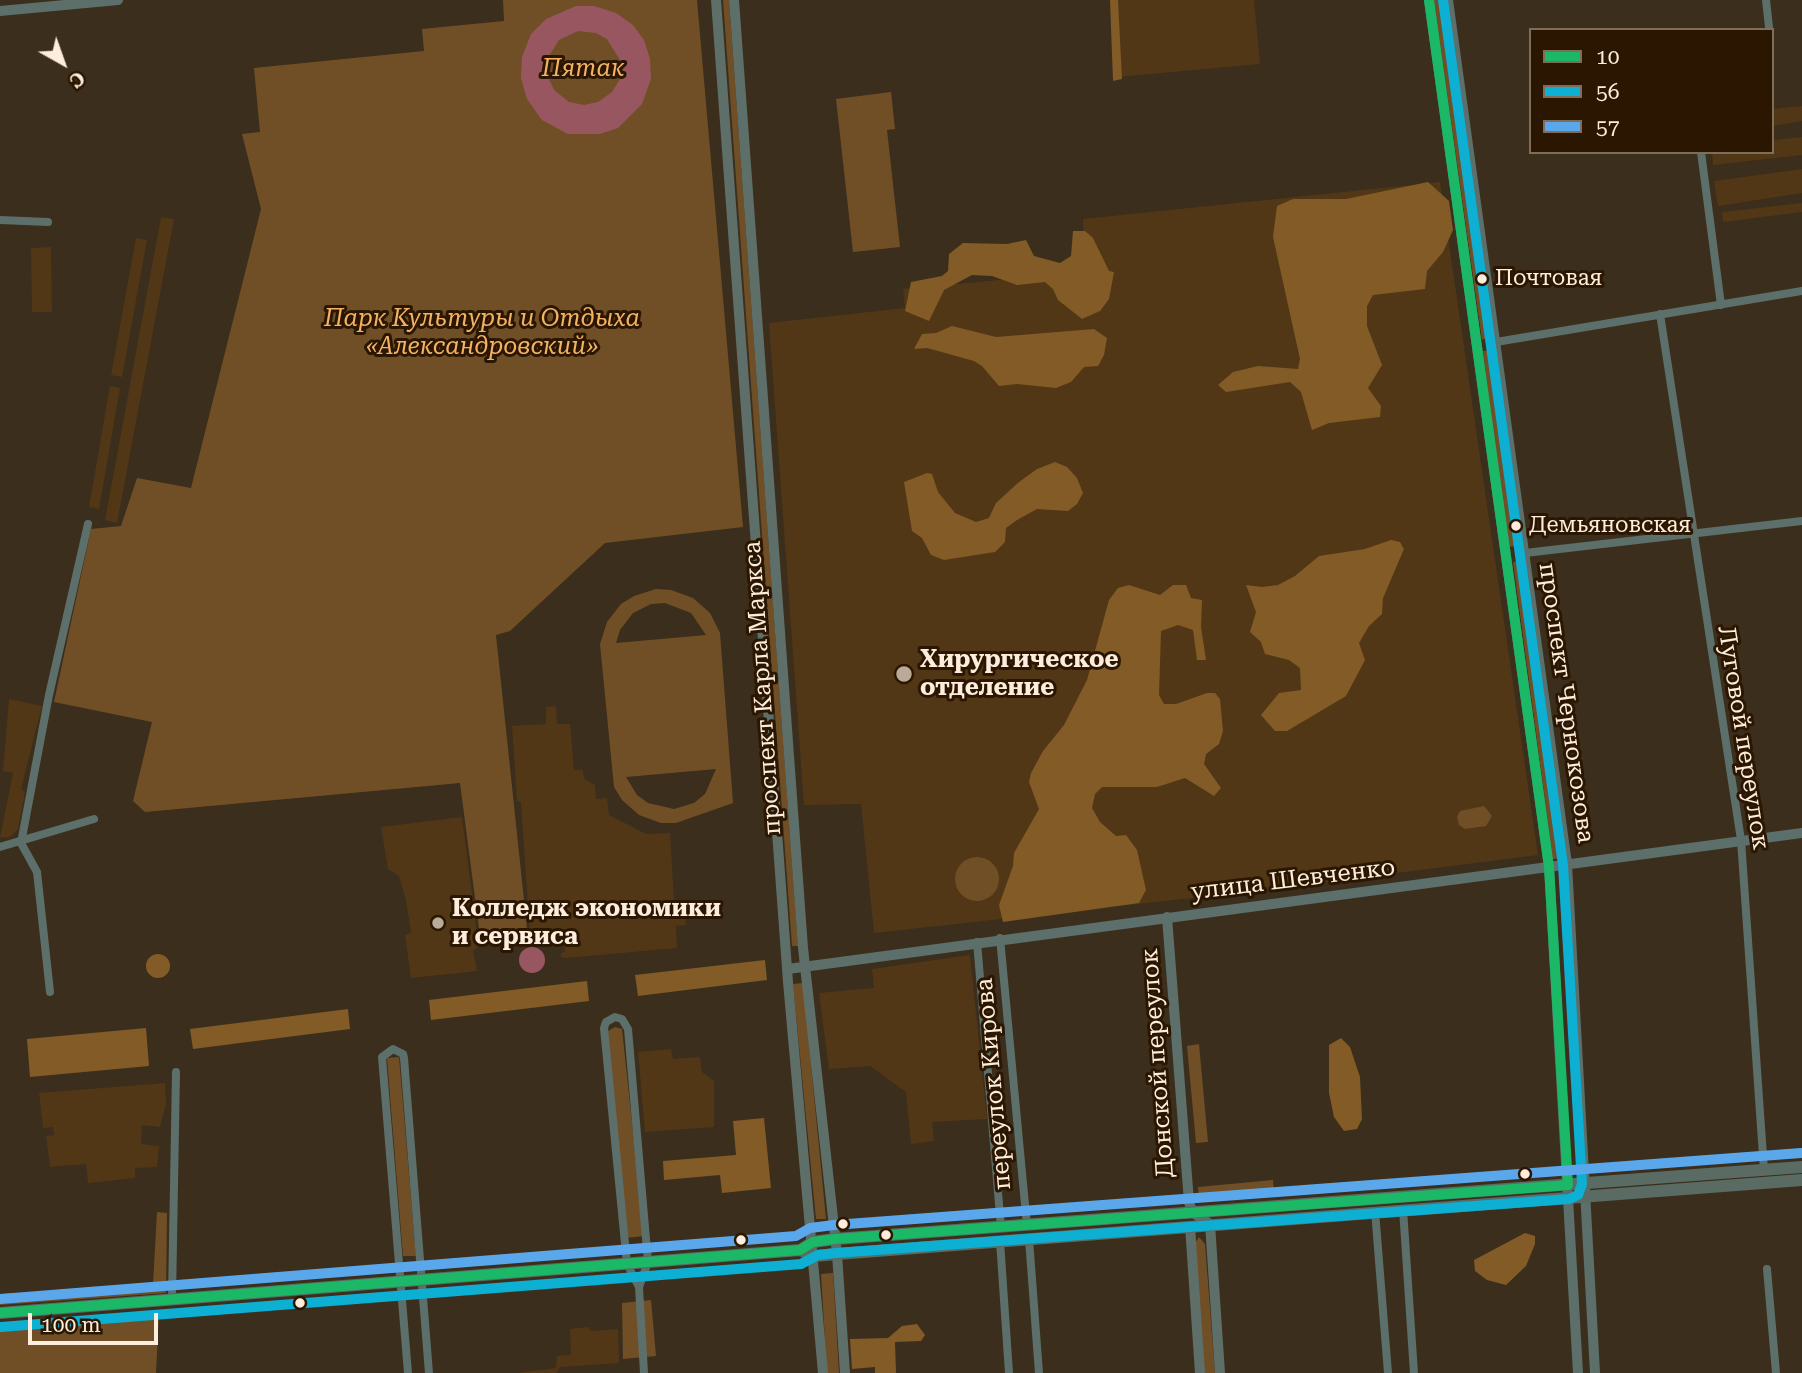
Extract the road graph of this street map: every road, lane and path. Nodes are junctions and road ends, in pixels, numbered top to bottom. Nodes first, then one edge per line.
1 (118, 0) edge
2 (716, 0) edge
3 (734, 0) edge
4 (1429, 0) edge
5 (1448, 0) edge
6 (1766, 0) edge
7 (0, 11) edge
8 (1769, 27) dead end
9 (1701, 154) edge
10 (0, 220) edge
11 (48, 222) dead end
12 (1802, 291) edge
13 (1721, 306) junction
14 (1660, 314) junction
15 (1496, 342) junction
16 (1802, 521) edge
17 (88, 524) dead end
18 (1692, 535) junction
19 (1525, 553) junction
20 (94, 819) dead end
21 (1802, 833) edge
22 (1741, 840) junction
23 (20, 844) junction
24 (0, 847) edge
25 (1567, 864) junction
26 (1549, 867) junction
27 (1167, 917) junction
28 (1000, 939) junction
29 (976, 942) junction
30 (804, 967) junction
31 (788, 969) junction
32 (50, 992) dead end
33 (177, 1072) dead end
34 (1802, 1167) edge
35 (1764, 1170) junction
36 (1802, 1180) edge
37 (1586, 1190) junction
38 (1568, 1191) junction
39 (1403, 1209) junction
40 (1375, 1211) junction
41 (1192, 1212) junction
42 (1210, 1224) junction
43 (1190, 1226) junction
44 (1028, 1232) junction
45 (1000, 1235) junction
46 (835, 1240) junction
47 (813, 1242) junction
48 (800, 1250) junction
49 (837, 1254) junction
50 (814, 1256) junction
51 (648, 1262) junction
52 (627, 1264) junction
53 (1767, 1269) dead end
54 (423, 1280) junction
55 (401, 1282) junction
56 (639, 1287) junction
57 (172, 1298) junction
58 (0, 1312) edge
59 (408, 1373) edge
60 (429, 1373) edge
61 (644, 1373) edge
62 (822, 1373) edge
63 (845, 1373) edge
64 (1009, 1373) edge
65 (1039, 1373) edge
66 (1200, 1373) edge
67 (1220, 1373) edge
68 (1388, 1373) edge
69 (1414, 1373) edge
70 (1578, 1373) edge
71 (1595, 1373) edge
72 (1776, 1373) edge

1 - 7 street
2 - 31 main road, проспект Карла Маркса
3 - 30 main road, проспект Карла Маркса
4 - 26 street, проспект Чернокозова
5 - 15 street, проспект Чернокозова
6 - 8 street
9 - 13 street
10 - 11 street
12 - 13 street
13 - 14 street
14 - 15 street
14 - 18 street, Луговой переулок
15 - 19 street, проспект Чернокозова
16 - 18 street
17 - 23 street
18 - 19 street
18 - 22 street, Луговой переулок
19 - 25 street, проспект Чернокозова
20 - 23 street
21 - 22 street, улица Шевченко
22 - 25 street, улица Шевченко
22 - 35 street, Луговой переулок
23 - 24 street
23 - 32 street
25 - 26 street, улица Шевченко
25 - 37 street, проспект Чернокозова
26 - 27 street, улица Шевченко
26 - 38 street, проспект Чернокозова
27 - 28 street, улица Шевченко
27 - 41 street, Донской переулок
28 - 29 street, улица Шевченко
28 - 44 street, переулок Кирова
29 - 30 street, улица Шевченко
29 - 45 street, переулок Кирова
30 - 31 street, улица Шевченко
30 - 46 main road, проспект Карла Маркса
31 - 47 main road, проспект Карла Маркса
33 - 57 street
34 - 35 main road
35 - 37 main road
36 - 37 main road
37 - 38 main road
37 - 71 street, проспект Чернокозова
38 - 39 main road
38 - 41 main road
38 - 70 street, проспект Чернокозова
39 - 40 main road
39 - 69 street
40 - 42 main road
40 - 68 street
41 - 42 street
41 - 43 main road, Донской переулок
41 - 44 main road
42 - 43 main road
42 - 67 main road
43 - 44 main road
43 - 66 main road, Донской переулок
44 - 45 main road
44 - 65 street, переулок Кирова
45 - 46 main road
45 - 49 main road
45 - 64 street, переулок Кирова
46 - 47 main road
46 - 49 main road, проспект Карла Маркса
47 - 48 main road
47 - 50 main road, проспект Карла Маркса
48 - 50 main road
48 - 51 main road
49 - 50 main road
49 - 63 main road, проспект Карла Маркса
50 - 62 main road, проспект Карла Маркса
51 - 52 main road
51 - 52 street
51 - 56 street
52 - 54 main road
52 - 56 street
53 - 72 street
54 - 55 main road
54 - 55 street
54 - 60 street
55 - 57 main road
55 - 59 street
56 - 61 street
57 - 58 main road

